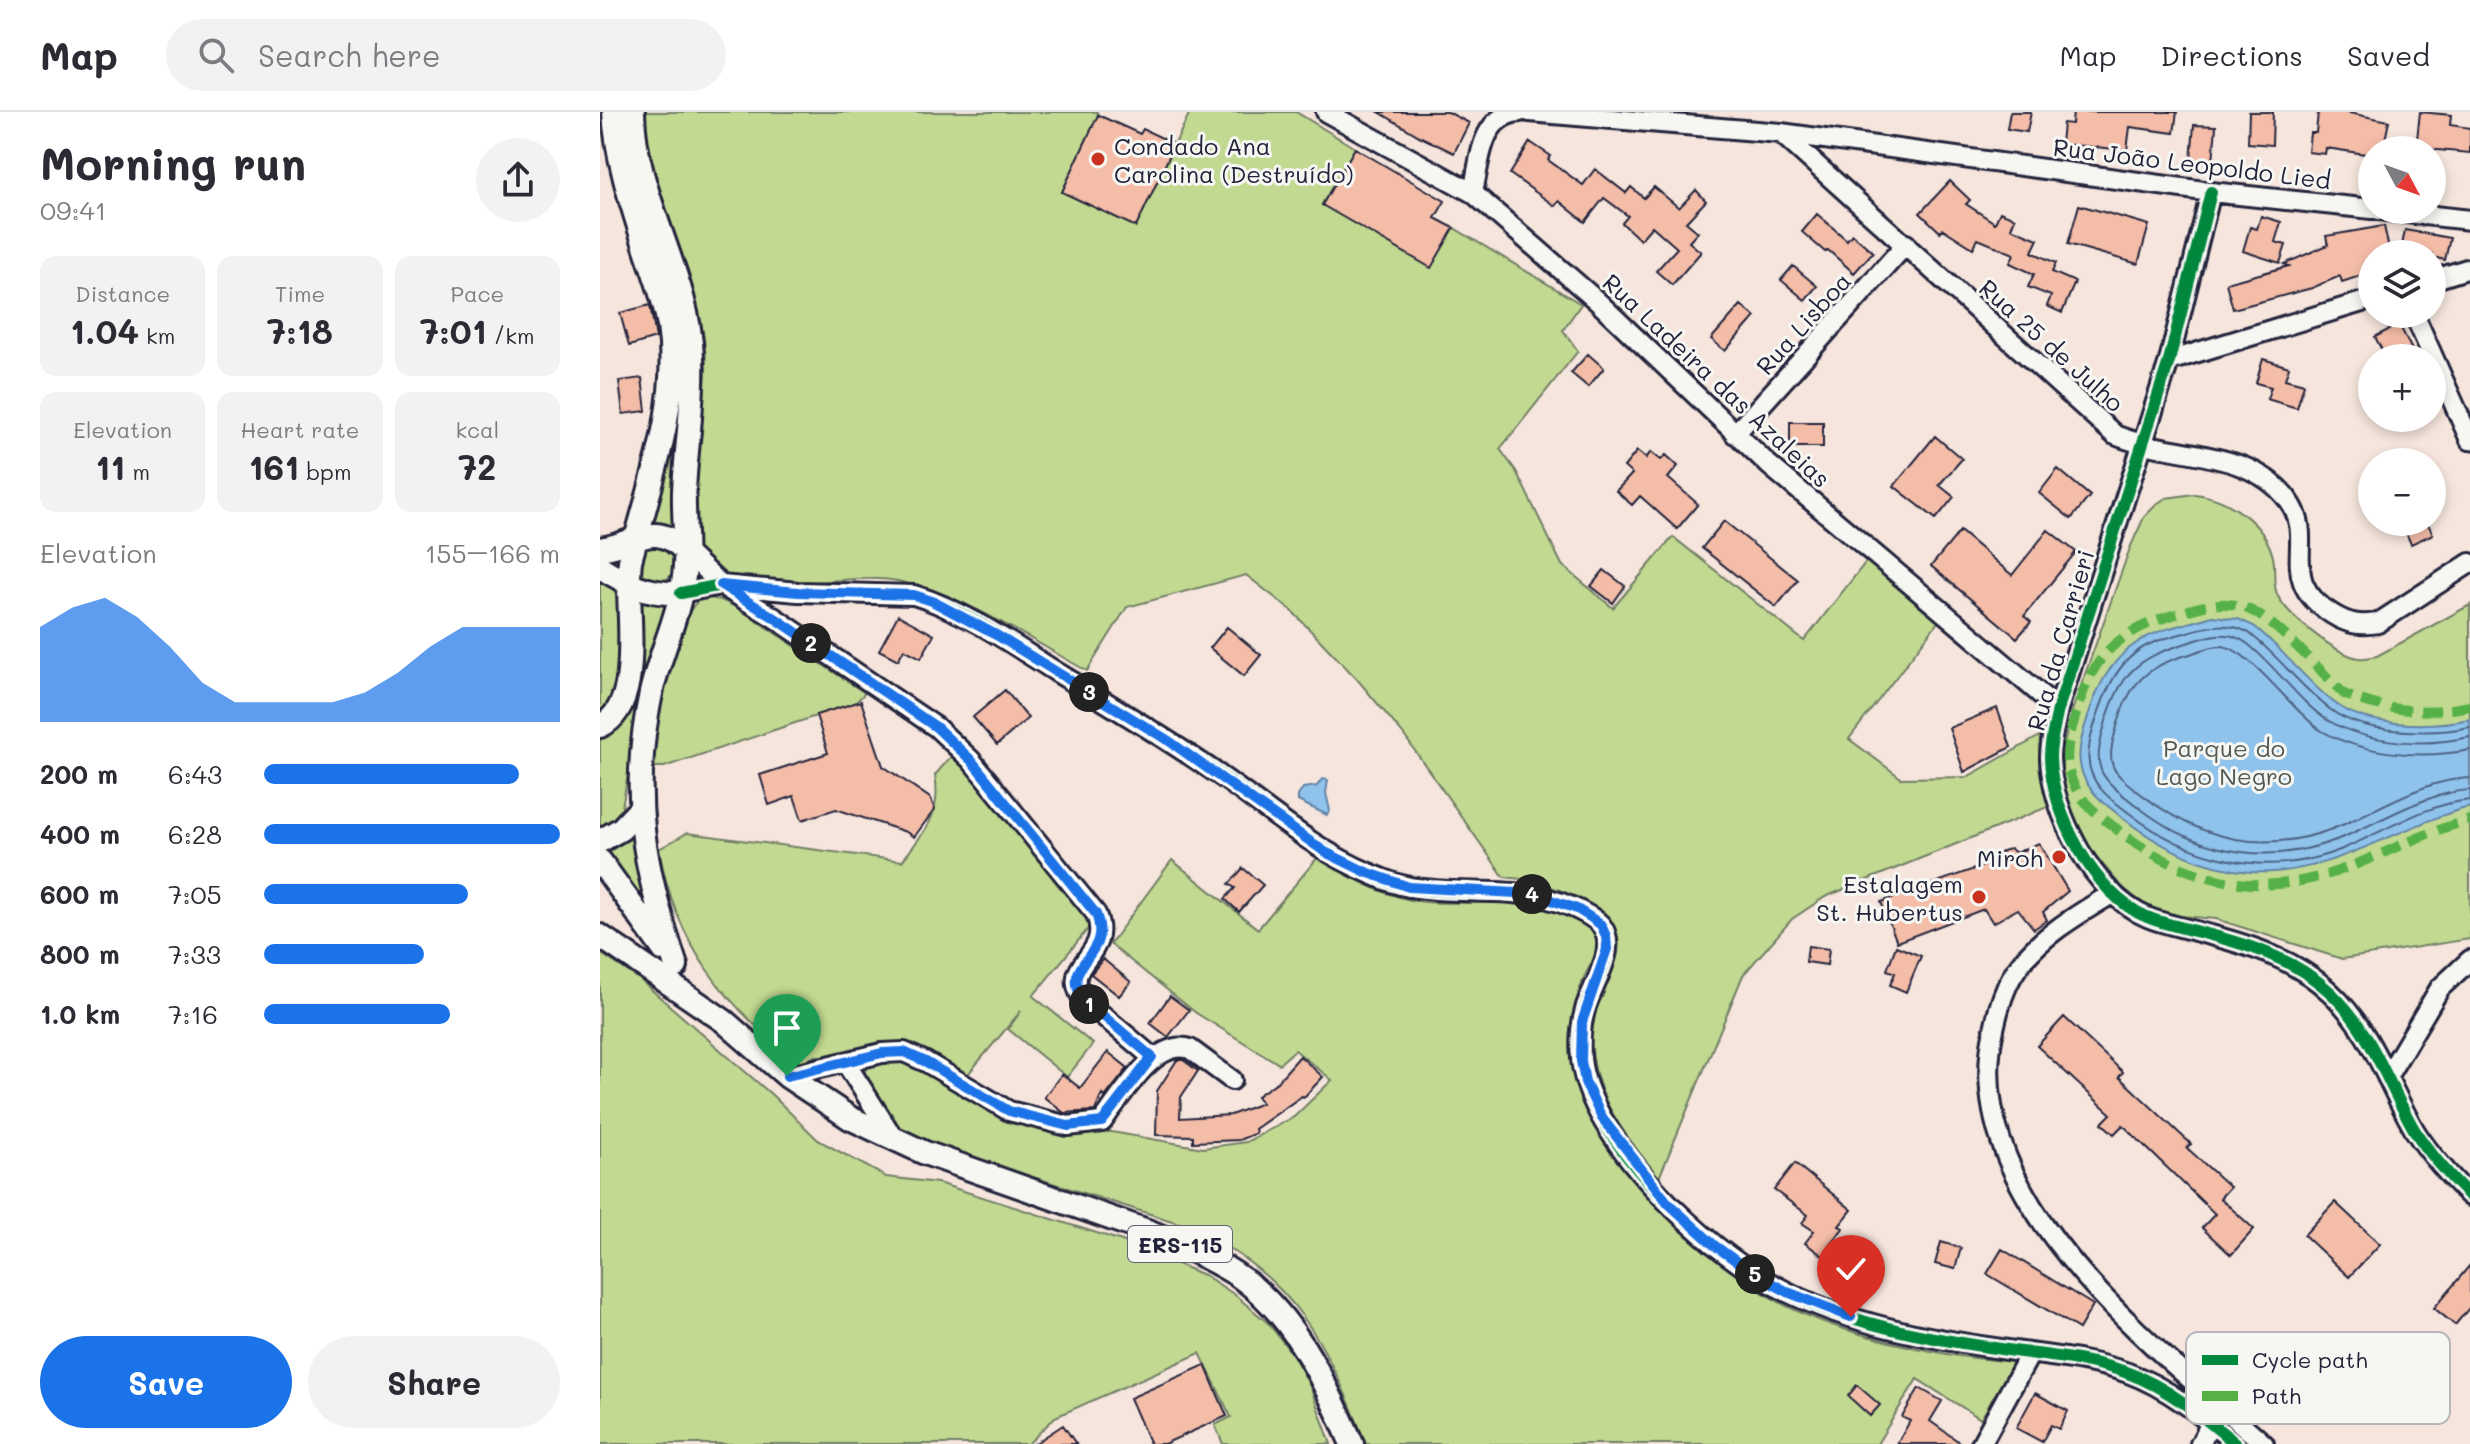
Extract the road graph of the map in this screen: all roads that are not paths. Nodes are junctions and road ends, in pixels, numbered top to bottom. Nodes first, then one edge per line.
1 (614, 112) edge
2 (633, 112) edge
3 (1326, 112) edge
4 (1520, 112) edge
5 (1529, 112) edge
6 (1781, 133) junction
7 (2211, 192) junction
8 (1473, 193) junction
9 (2358, 208) edge
10 (2446, 217) edge
11 (2470, 220) edge
12 (1906, 244) junction
13 (2470, 268) edge
14 (2446, 276) edge
15 (2358, 303) edge
16 (2420, 328) edge
17 (2169, 361) junction
18 (1735, 434) junction
19 (2470, 440) edge
20 (2142, 443) junction
21 (636, 538) junction
22 (600, 549) edge
23 (684, 550) junction
24 (2470, 563) edge
25 (600, 567) edge
26 (627, 583) junction
27 (721, 585) junction
28 (681, 593) junction
29 (2058, 709) junction
30 (600, 726) edge
31 (640, 809) junction
32 (600, 841) edge
33 (600, 861) edge
34 (2113, 893) junction
35 (600, 936) edge
36 (2470, 960) edge
37 (676, 966) junction
38 (724, 1021) junction
39 (1152, 1057) junction
40 (845, 1062) junction
41 (787, 1076) junction
42 (2387, 1077) junction
43 (1232, 1080) dead end
44 (895, 1140) junction
45 (2470, 1196) edge
46 (2030, 1354) junction
47 (2186, 1376) edge
48 (2186, 1406) edge
49 (2210, 1424) edge
50 (2212, 1424) edge
51 (2241, 1424) edge
52 (1352, 1444) edge
53 (1981, 1444) edge
54 (2200, 1444) edge
55 (2236, 1444) edge
56 (2264, 1444) edge

1 - 21 main road
2 - 23 main road
3 - 8 street, Rua Ladeira das Azaleias
4 - 8 street
5 - 6 street, Rua João Leopoldo Lied
6 - 7 street, Rua João Leopoldo Lied
6 - 12 street, Rua 25 de Julho
7 - 9 street, Rua João Leopoldo Lied
7 - 17 street, Rua da Carrieri
8 - 18 street, Rua Ladeira das Azaleias
10 - 11 street
12 - 18 street, Rua Lisboa
12 - 20 street, Rua 25 de Julho
13 - 14 street
15 - 17 street
16 - 19 street
17 - 20 street, Rua da Carrieri
18 - 29 street, Rua Ladeira das Azaleias
20 - 24 street, Rua 25 de Julho
20 - 29 street, Rua da Carrieri
21 - 22 main road
21 - 23 main road
21 - 26 main road
23 - 27 street
23 - 28 main road
25 - 26 main road
26 - 28 main road
26 - 30 main road
27 - 28 street
27 - 39 street
27 - 46 street
28 - 31 main road
29 - 34 street, Rua da Carrieri
31 - 32 main road
31 - 37 main road
33 - 37 main road, ERS-115
34 - 42 street, Rua da Carrieri
34 - 47 street
35 - 38 main road, ERS-115
36 - 42 street
37 - 38 main road, ERS-115
38 - 41 main road, ERS-115
39 - 40 street
39 - 43 street
40 - 41 street
40 - 44 street
41 - 44 main road, ERS-115
42 - 45 street, Rua da Carrieri
44 - 52 main road, ERS-115
46 - 48 street
46 - 53 street
49 - 54 street
50 - 55 street
51 - 56 street

